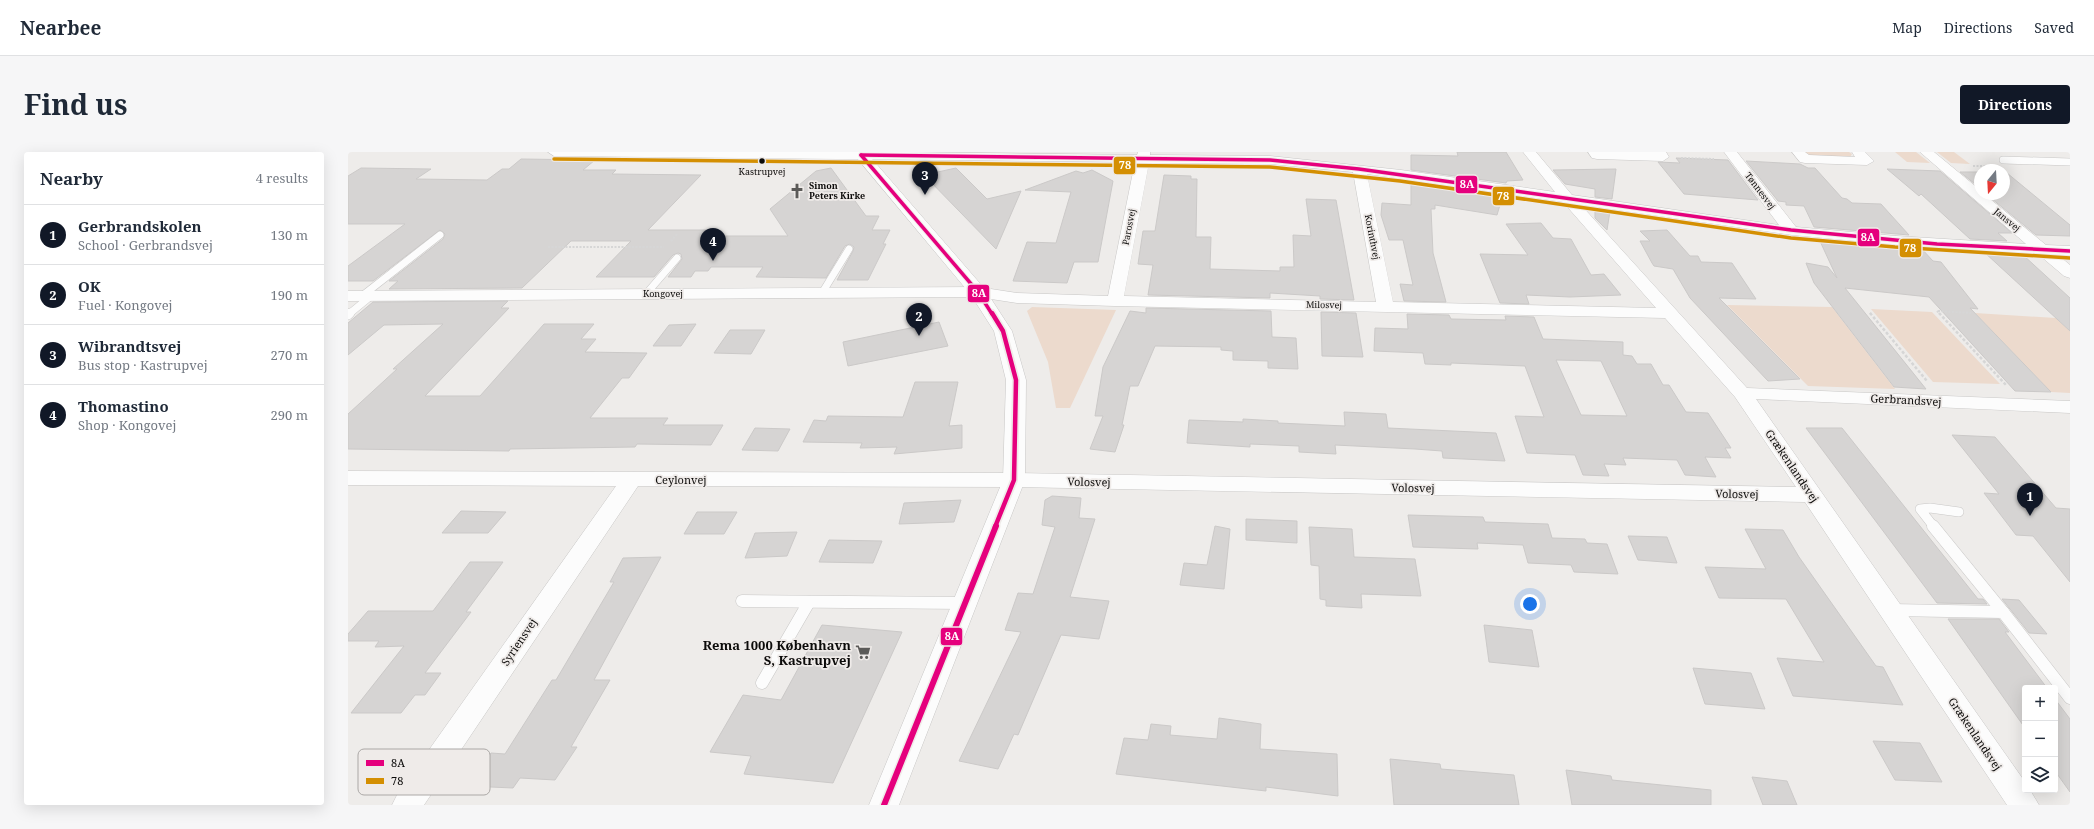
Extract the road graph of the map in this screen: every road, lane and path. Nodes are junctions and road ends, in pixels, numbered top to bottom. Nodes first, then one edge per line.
1 (554, 152) edge
2 (1529, 152) edge
3 (1594, 152) edge
4 (1798, 152) edge
5 (1858, 152) edge
6 (1926, 152) edge
7 (733, 153) edge
8 (860, 153) edge
9 (1661, 154) edge
10 (1143, 155) edge
11 (1733, 156) edge
12 (2003, 160) joint
13 (2070, 162) edge
14 (1941, 165) junction
15 (1359, 169) junction
16 (1568, 200) junction
17 (1791, 230) junction
18 (677, 234) dead end
19 (440, 235) dead end
20 (670, 242) dead end
21 (548, 247) dead end
22 (666, 247) dead end
23 (849, 249) dead end
24 (2043, 250) junction
25 (2070, 251) edge
26 (677, 258) dead end
27 (2070, 273) edge
28 (978, 292) junction
29 (822, 293) junction
30 (646, 294) junction
31 (360, 296) edge
32 (1115, 301) junction
33 (1386, 306) junction
34 (1971, 312) dead end
35 (1670, 313) junction
36 (1870, 313) dead end
37 (348, 315) edge
38 (1742, 393) junction
39 (1945, 402) junction
40 (2025, 405) junction
41 (2070, 408) edge
42 (348, 478) edge
43 (631, 480) junction
44 (1014, 480) junction
45 (1812, 495) junction
46 (1959, 512) dead end
47 (742, 601) dead end
48 (809, 602) junction
49 (964, 603) junction
50 (1891, 610) junction
51 (2003, 612) junction
52 (762, 683) dead end
53 (2070, 698) edge
54 (446, 749) edge
55 (414, 795) edge
56 (407, 805) edge
57 (884, 805) edge
58 (2024, 805) edge

1 - 7 street
2 - 16 street, Grækenlandsvej
3 - 9 street
4 - 5 street
6 - 14 street, Jansvej
7 - 8 street
8 - 10 street
8 - 28 street
9 - 11 path
10 - 15 street
10 - 32 street, Parosvej
11 - 17 street, Tønnesvej
12 - 13 lane
12 - 14 path
14 - 24 street, Jansvej
15 - 16 street
15 - 33 street, Korinthvej
16 - 17 street
16 - 35 street, Grækenlandsvej
17 - 24 street
18 - 20 path
19 - 31 lane
21 - 22 path
23 - 29 lane
24 - 25 street
24 - 27 street, Jansvej
26 - 30 lane
28 - 29 street, Kongovej
28 - 32 street, Milosvej
28 - 44 street
29 - 30 street, Kongovej
30 - 31 street, Kongovej
31 - 37 lane
32 - 33 street, Milosvej
33 - 35 street, Milosvej
34 - 40 path
35 - 38 street, Grækenlandsvej
36 - 39 path
38 - 39 street, Gerbrandsvej
38 - 45 street, Grækenlandsvej
39 - 40 street, Gerbrandsvej
40 - 41 street, Gerbrandsvej
42 - 43 street, Ceylonvej
43 - 44 street, Ceylonvej
43 - 54 street, Syriensvej
44 - 45 street, Volosvej
44 - 49 street
45 - 50 street, Grækenlandsvej
46 - 51 lane
47 - 48 lane
48 - 49 lane
48 - 52 lane
49 - 57 street
50 - 51 lane
50 - 58 street, Grækenlandsvej
51 - 53 lane
55 - 56 street, Syriensvej

